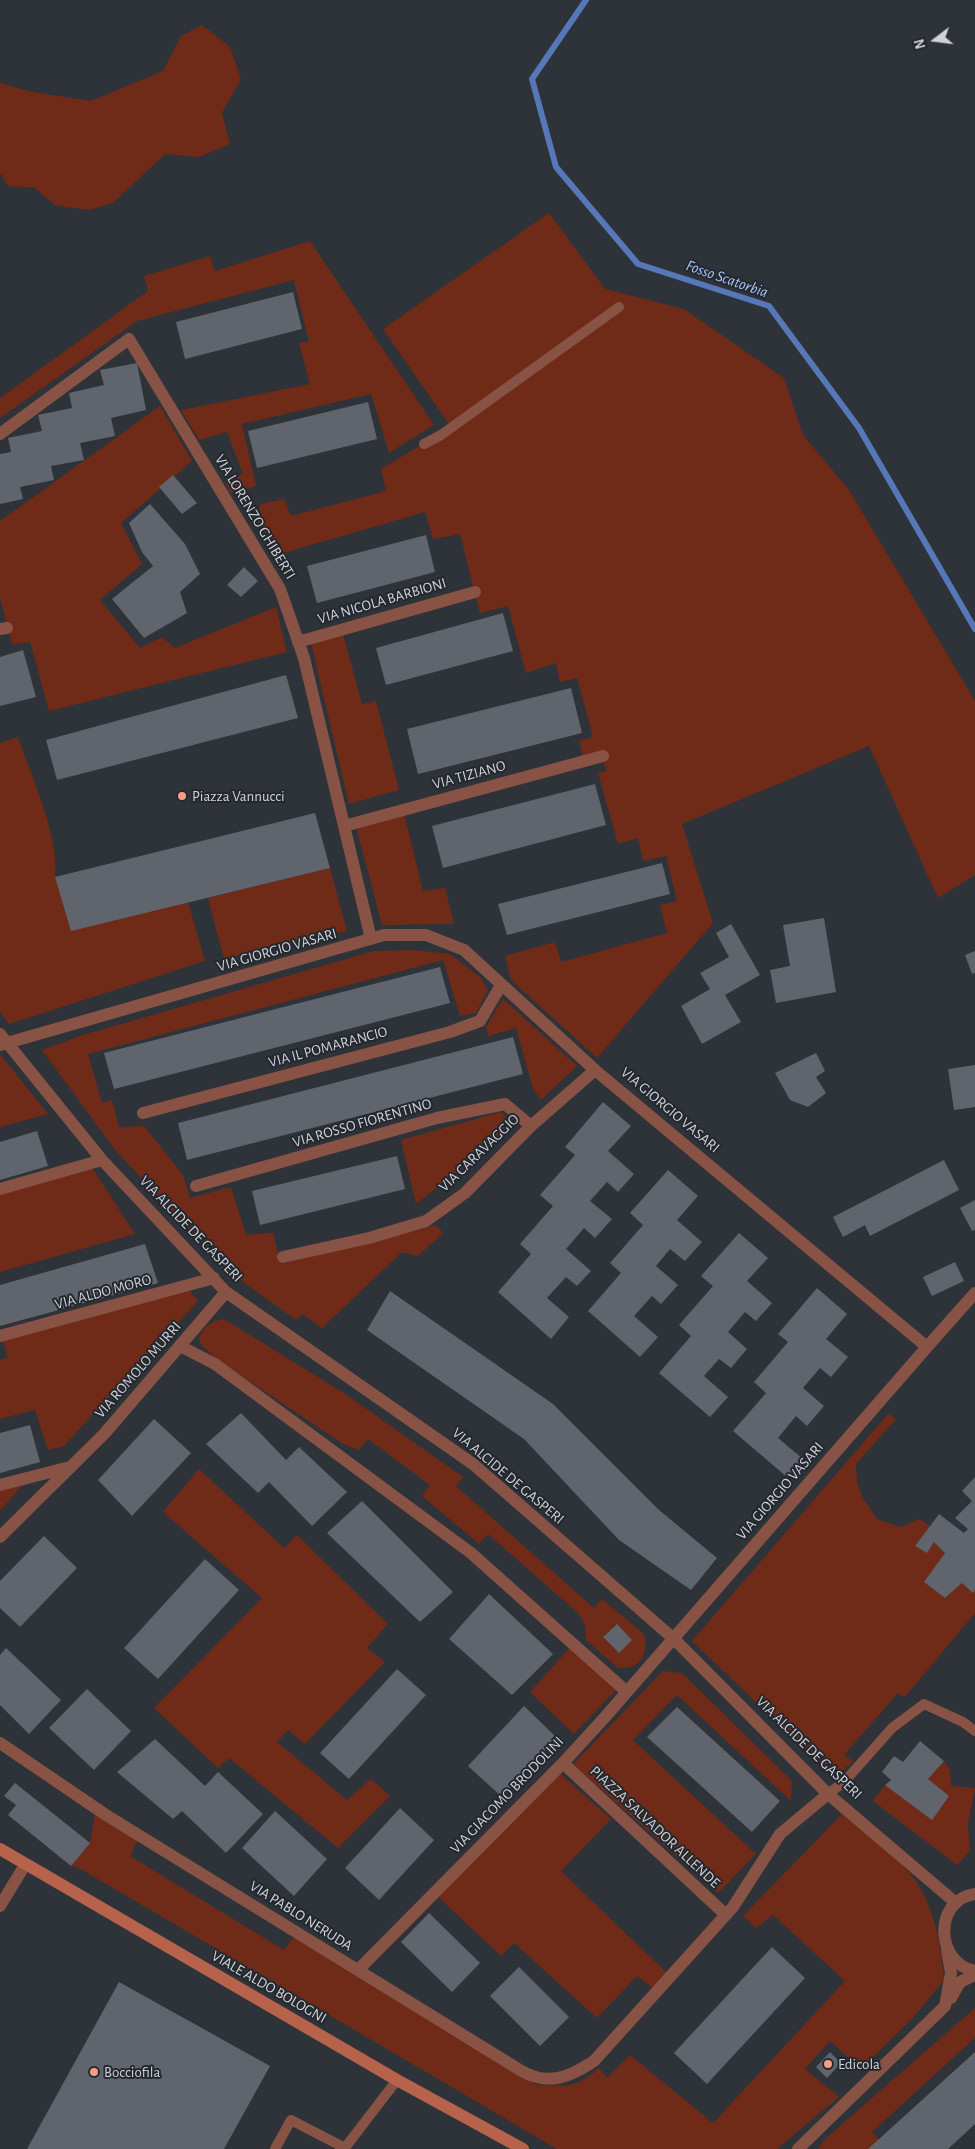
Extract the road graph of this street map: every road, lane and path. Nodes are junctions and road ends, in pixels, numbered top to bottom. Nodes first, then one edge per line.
1 (619, 307) dead end
2 (0, 434) edge
3 (424, 444) dead end
4 (475, 592) dead end
5 (298, 642) junction
6 (603, 756) dead end
7 (344, 826) junction
8 (372, 939) junction
9 (501, 985) junction
10 (2, 1041) edge
11 (595, 1070) junction
12 (143, 1113) dead end
13 (531, 1126) junction
14 (102, 1160) junction
15 (196, 1186) dead end
16 (0, 1189) edge
17 (283, 1257) dead end
18 (214, 1278) junction
19 (226, 1292) junction
20 (975, 1293) edge
21 (0, 1336) edge
22 (180, 1346) junction
23 (927, 1347) junction
24 (72, 1466) junction
25 (0, 1485) edge
26 (0, 1537) edge
27 (674, 1639) junction
28 (627, 1692) junction
29 (975, 1731) edge
30 (0, 1743) edge
31 (563, 1763) junction
32 (828, 1794) junction
33 (0, 1849) edge
34 (25, 1865) junction
35 (975, 1894) edge
36 (956, 1903) junction
37 (0, 1906) edge
38 (726, 1915) junction
39 (947, 1950) junction
40 (358, 1970) junction
41 (975, 1971) edge
42 (975, 1975) edge
43 (945, 2006) junction
44 (397, 2080) junction
45 (344, 2148) edge
46 (275, 2149) edge
47 (523, 2149) edge
48 (798, 2149) edge

1 - 3 lane
2 - 5 street, VIA LORENZO GHIBERTI
4 - 5 street, VIA NICOLA BARBIONI
5 - 7 street, VIA LORENZO GHIBERTI
6 - 7 street, VIA TIZIANO
7 - 8 street, VIA LORENZO GHIBERTI
8 - 9 street, VIA GIORGIO VASARI
8 - 10 street, VIA GIORGIO VASARI
9 - 11 street, VIA GIORGIO VASARI
9 - 12 street, VIA IL POMARANCIO
10 - 14 street, VIA ALCIDE DE GASPERI
11 - 13 street, VIA CARAVAGGIO
11 - 23 street, VIA GIORGIO VASARI
13 - 15 street, VIA ROSSO FIORENTINO
13 - 17 street, VIA CARAVAGGIO
14 - 16 street
14 - 18 street, VIA ALCIDE DE GASPERI
18 - 19 street, VIA ALCIDE DE GASPERI
18 - 21 street, VIA ALDO MORO
19 - 22 street, VIA ROMOLO MURRI
19 - 27 street, VIA ALCIDE DE GASPERI
20 - 23 street
22 - 24 street, VIA ROMOLO MURRI
22 - 28 street
23 - 27 street, VIA GIORGIO VASARI
24 - 25 street
24 - 26 street, VIA ROMOLO MURRI
27 - 28 street, VIA GIACOMO BRODOLINI
27 - 32 street, VIA ALCIDE DE GASPERI
28 - 31 street, VIA GIACOMO BRODOLINI
29 - 32 lane
30 - 40 street, VIA PABLO NERUDA
31 - 38 street, PIAZZA SALVADOR ALLENDE
31 - 40 street, VIA GIACOMO BRODOLINI
32 - 36 street, VIA ALCIDE DE GASPERI
32 - 38 street
33 - 34 main road, VIALE ALDO BOLOGNI
34 - 37 street
34 - 44 main road, VIALE ALDO BOLOGNI
35 - 36 street
36 - 39 street
38 - 40 street, VIA PABLO NERUDA
39 - 41 street
39 - 43 street
42 - 43 street
43 - 48 street
44 - 45 lane
44 - 47 main road, VIALE ALDO BOLOGNI
45 - 46 lane

